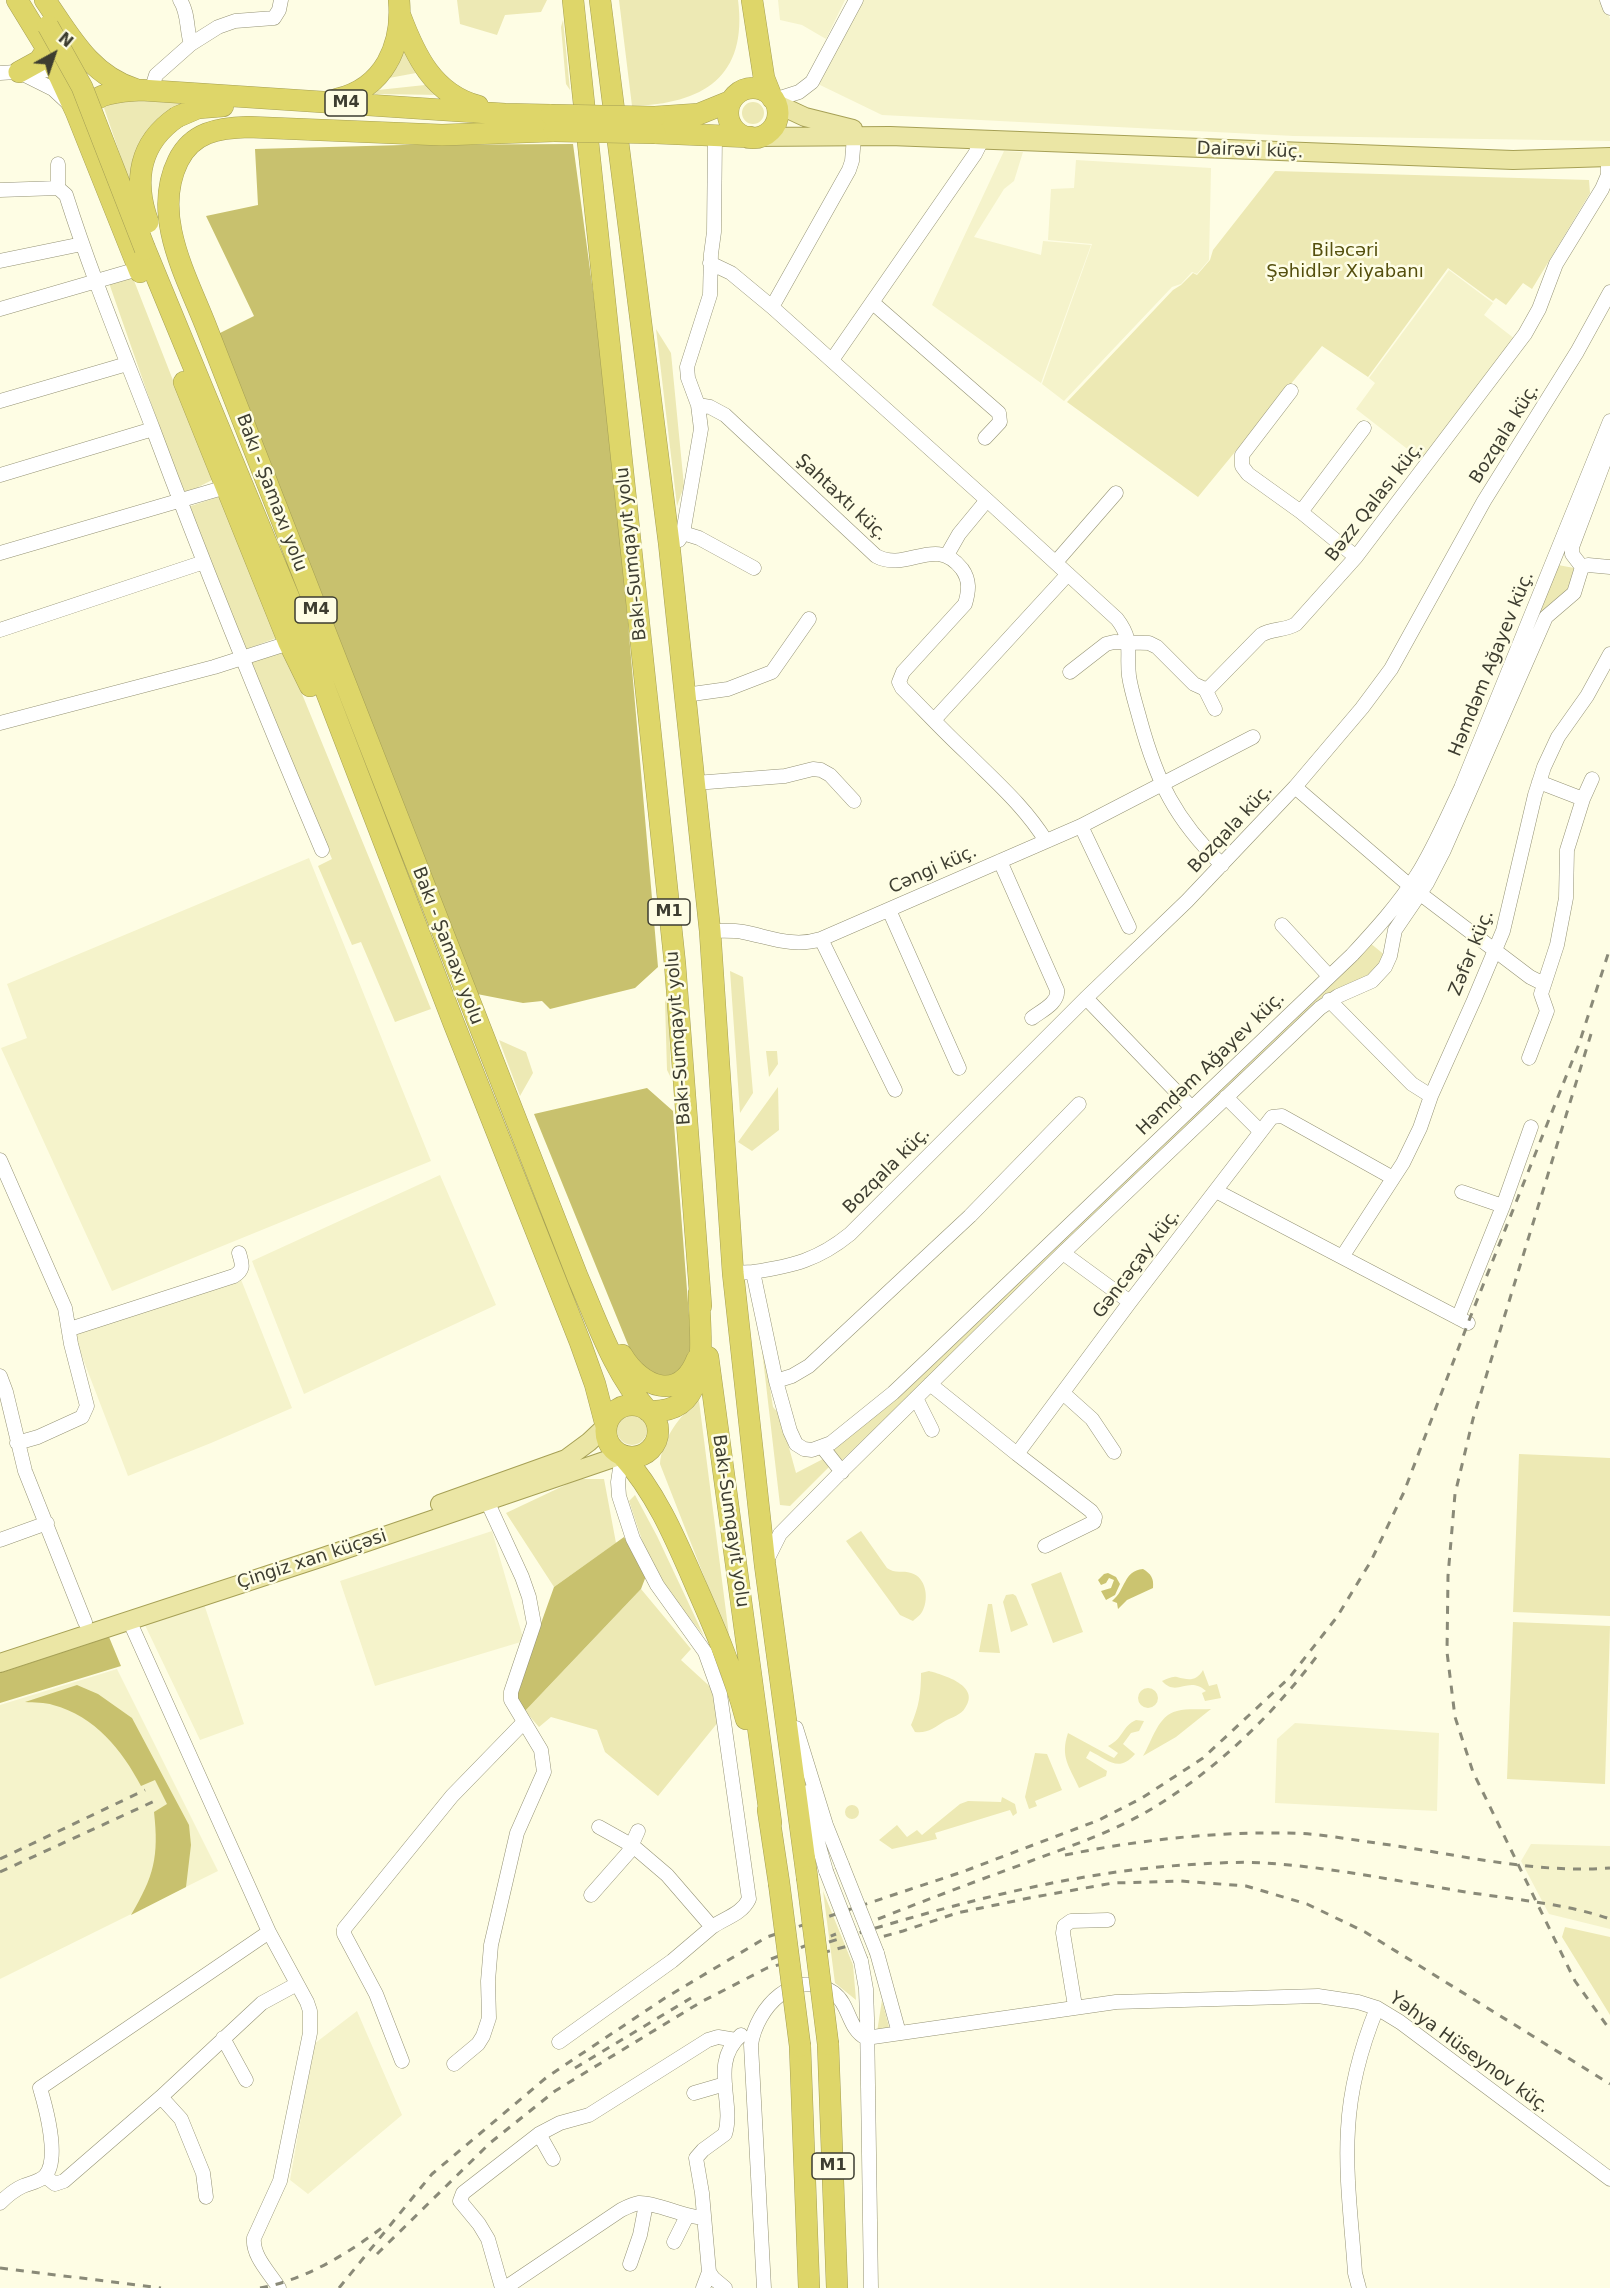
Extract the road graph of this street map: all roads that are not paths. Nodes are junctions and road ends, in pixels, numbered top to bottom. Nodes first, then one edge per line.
1 (17, 0) edge
2 (32, 0) edge
3 (45, 0) edge
4 (180, 0) edge
5 (281, 0) edge
6 (573, 0) edge
7 (600, 0) edge
8 (856, 0) edge
9 (1607, 0) edge
10 (753, 5) edge
11 (399, 8) edge
12 (1610, 8) edge
13 (71, 38) junction
14 (191, 44) junction
15 (47, 50) junction
16 (56, 69) junction
17 (10, 73) edge
18 (103, 74) junction
19 (146, 91) junction
20 (734, 97) junction
21 (774, 100) junction
22 (327, 101) junction
23 (505, 114) junction
24 (80, 121) junction
25 (553, 123) junction
26 (655, 125) junction
27 (715, 136) junction
28 (854, 136) junction
29 (891, 136) junction
30 (752, 137) junction
31 (982, 140) junction
32 (182, 154) junction
33 (1609, 157) edge
34 (58, 164) dead end
35 (97, 164) junction
36 (58, 188) junction
37 (0, 190) edge
38 (82, 244) junction
39 (142, 259) junction
40 (0, 261) edge
41 (710, 263) junction
42 (95, 282) junction
43 (1610, 292) edge
44 (873, 303) junction
45 (772, 307) junction
46 (0, 309) edge
47 (832, 360) junction
48 (127, 364) junction
49 (1291, 391) dead end
50 (0, 401) edge
51 (698, 405) junction
52 (1610, 421) edge
53 (1364, 428) dead end
54 (153, 429) junction
55 (985, 438) dead end
56 (1610, 446) edge
57 (0, 476) edge
58 (226, 487) junction
59 (1116, 493) dead end
60 (987, 500) junction
61 (179, 502) junction
62 (1302, 512) junction
63 (676, 538) junction
64 (0, 553) edge
65 (947, 555) junction
66 (1356, 557) junction
67 (204, 562) junction
68 (1056, 562) junction
69 (1582, 567) junction
70 (1610, 567) edge
71 (754, 568) dead end
72 (1068, 573) junction
73 (809, 619) dead end
74 (0, 630) edge
75 (297, 639) junction
76 (1129, 642) junction
77 (1610, 654) edge
78 (241, 659) junction
79 (1070, 672) dead end
80 (1205, 689) junction
81 (685, 695) junction
82 (1215, 709) dead end
83 (934, 720) junction
84 (0, 723) edge
85 (1253, 737) dead end
86 (1592, 779) dead end
87 (1539, 782) junction
88 (695, 783) junction
89 (1161, 784) junction
90 (1295, 787) junction
91 (1583, 799) junction
92 (854, 801) dead end
93 (1081, 826) junction
94 (1046, 842) junction
95 (322, 850) dead end
96 (1000, 861) junction
97 (1222, 865) junction
98 (1415, 890) junction
99 (889, 910) junction
100 (1282, 926) dead end
101 (1129, 927) dead end
102 (710, 931) junction
103 (821, 939) junction
104 (1495, 950) junction
105 (1329, 976) junction
106 (1544, 984) junction
107 (1086, 998) junction
108 (1329, 1000) junction
109 (1032, 1018) dead end
110 (1529, 1058) dead end
111 (959, 1068) dead end
112 (895, 1090) dead end
113 (1431, 1096) junction
114 (1226, 1097) junction
115 (1079, 1104) dead end
116 (1191, 1107) junction
117 (1531, 1126) dead end
118 (1260, 1131) junction
119 (0, 1160) edge
120 (3, 1178) edge
121 (1393, 1178) junction
122 (1216, 1191) junction
123 (1462, 1191) dead end
124 (1503, 1206) junction
125 (239, 1253) dead end
126 (1063, 1253) junction
127 (1342, 1257) junction
128 (743, 1272) junction
129 (578, 1278) junction
130 (699, 1293) junction
131 (1130, 1302) junction
132 (70, 1329) junction
133 (699, 1353) junction
134 (0, 1376) edge
135 (776, 1381) junction
136 (930, 1384) junction
137 (1063, 1393) junction
138 (916, 1398) junction
139 (5, 1407) edge
140 (648, 1411) junction
141 (606, 1426) junction
142 (932, 1430) dead end
143 (17, 1443) junction
144 (823, 1448) junction
145 (1114, 1452) dead end
146 (1017, 1454) junction
147 (622, 1455) junction
148 (842, 1472) junction
149 (487, 1501) junction
150 (46, 1523) junction
151 (0, 1540) edge
152 (1045, 1546) dead end
153 (765, 1565) junction
154 (129, 1620) junction
155 (85, 1622) junction
156 (775, 1639) junction
157 (0, 1652) edge
158 (0, 1663) edge
159 (524, 1722) junction
160 (800, 1744) junction
161 (771, 1823) junction
162 (599, 1827) dead end
163 (638, 1831) dead end
164 (633, 1846) junction
165 (816, 1874) junction
166 (591, 1895) dead end
167 (1108, 1920) dead end
168 (712, 1927) junction
169 (269, 1932) junction
170 (879, 1959) junction
171 (297, 1984) junction
172 (1075, 2006) junction
173 (1377, 2008) junction
174 (867, 2018) junction
175 (753, 2032) junction
176 (899, 2033) junction
177 (223, 2038) junction
178 (866, 2038) junction
179 (736, 2040) junction
180 (559, 2042) dead end
181 (402, 2061) dead end
182 (454, 2064) dead end
183 (246, 2080) dead end
184 (724, 2084) junction
185 (694, 2093) dead end
186 (161, 2097) junction
187 (539, 2134) junction
188 (553, 2158) dead end
189 (45, 2176) junction
190 (1610, 2179) edge
191 (206, 2197) dead end
192 (0, 2203) edge
193 (645, 2204) junction
194 (687, 2216) junction
195 (704, 2218) junction
196 (674, 2242) dead end
197 (630, 2264) dead end
198 (709, 2272) junction
199 (279, 2288) edge
200 (503, 2288) edge
201 (702, 2288) edge
202 (725, 2288) edge
203 (764, 2288) edge
204 (809, 2288) edge
205 (837, 2288) edge
206 (871, 2288) edge
207 (1359, 2288) edge

1 - 15 highway, Bakı - Şamaxı yolu / M4
2 - 39 highway, Bakı - Şamaxı yolu / M4, bridge
3 - 13 highway
4 - 14 street
5 - 14 street
6 - 130 highway, Bakı-Sumqayıt yolu / M1
7 - 63 highway, Bakı-Sumqayıt yolu / M1
8 - 21 street
9 - 12 street
10 - 20 highway
10 - 21 highway
11 - 22 highway
11 - 23 highway
13 - 15 highway
13 - 18 highway
14 - 19 street
15 - 16 highway, Bakı - Şamaxı yolu / M4
15 - 17 highway
16 - 17 street
16 - 18 street
16 - 24 highway, Bakı - Şamaxı yolu / M4
17 - 24 street
18 - 19 highway
19 - 22 highway, M4
19 - 24 highway
20 - 21 highway
20 - 26 highway
20 - 30 highway
21 - 29 main road, Dairəvi küç.
21 - 30 highway
22 - 23 highway, M4
23 - 25 highway, M4
23 - 75 highway, bridge
24 - 35 highway, Bakı - Şamaxı yolu / M4
25 - 26 highway, bridge
25 - 32 highway, Bakı - Şamaxı yolu / M4
26 - 27 highway
27 - 30 highway
27 - 41 street
28 - 29 main road, Dairəvi küç.
28 - 30 main road, Dairəvi küç.
28 - 45 street
29 - 31 main road, Dairəvi küç.
31 - 33 main road, Dairəvi küç.
31 - 44 street
32 - 35 highway
32 - 129 highway, Bakı - Şamaxı yolu / M4
33 - 66 street, Bəzz Qalası küç.
34 - 36 street
35 - 39 highway, Bakı - Şamaxı yolu / M4
36 - 37 street
36 - 38 street
38 - 40 street
38 - 42 street
39 - 42 street
39 - 58 highway, Bakı - Şamaxı yolu / M4
39 - 75 highway, Bakı - Şamaxı yolu / M4
41 - 45 street
41 - 51 street
42 - 46 street
42 - 48 street
43 - 90 street, Bozqala küç.
44 - 47 street
44 - 55 street
45 - 47 street
47 - 60 street
48 - 50 street
48 - 54 street
49 - 62 street
51 - 63 street
51 - 65 street, Şahtaxtı küç.
52 - 98 street, Həmdəm Ağayev küç.
53 - 62 street
54 - 57 street
54 - 61 street
56 - 69 street
58 - 61 street
58 - 75 highway, Bakı - Şamaxı yolu / M4
59 - 68 street
60 - 65 street
60 - 68 street
61 - 64 street
61 - 67 street
62 - 66 street
63 - 71 street
63 - 81 highway, Bakı-Sumqayıt yolu / M1
65 - 83 street
66 - 80 street, Bəzz Qalası küç.
67 - 74 street
67 - 78 street
68 - 72 street
69 - 70 street
69 - 98 street
72 - 76 street
72 - 83 street
73 - 81 street
75 - 78 street
75 - 141 highway, Bakı - Şamaxı yolu / M4
76 - 79 street
76 - 80 street
76 - 89 street
77 - 87 street, Zəfər küç.
78 - 84 street
78 - 95 street
80 - 82 street
81 - 88 highway, Bakı-Sumqayıt yolu / M1
83 - 94 street
85 - 89 street, Cəngi küç.
86 - 91 street
87 - 91 street
87 - 104 street, Zəfər küç.
88 - 92 street
88 - 102 highway, Bakı-Sumqayıt yolu / M1
89 - 93 street, Cəngi küç.
89 - 97 street
90 - 97 street, Bozqala küç.
90 - 98 street
91 - 106 street
93 - 94 street, Cəngi küç.
93 - 101 street
94 - 96 street, Cəngi küç.
96 - 99 street, Cəngi küç.
96 - 109 street
97 - 107 street, Bozqala küç.
98 - 104 street
98 - 105 street, Həmdəm Ağayev küç.
98 - 108 street
99 - 103 street, Cəngi küç.
99 - 111 street
100 - 105 street
102 - 103 street, Cəngi küç.
102 - 128 highway, Bakı-Sumqayıt yolu / M1
103 - 112 street
104 - 106 street
104 - 113 street, Zəfər küç.
105 - 116 street, Həmdəm Ağayev küç.
106 - 110 street
107 - 116 street
107 - 128 street, Bozqala küç.
108 - 113 street
108 - 114 street
113 - 121 street, Zəfər küç.
114 - 118 street
114 - 126 street
115 - 135 street
116 - 144 street, Həmdəm Ağayev küç.
117 - 124 street
118 - 121 street, Gəncəçay küç.
118 - 122 street, Gəncəçay küç.
119 - 120 street
120 - 132 street
121 - 127 street, Zəfər küç.
122 - 127 street
122 - 131 street, Gəncəçay küç.
123 - 124 street
124 - 127 street
125 - 132 street
126 - 131 street
126 - 136 street
128 - 135 street
128 - 153 highway, Bakı-Sumqayıt yolu / M1
129 - 133 highway
129 - 140 highway, Bakı - Şamaxı yolu / M4
130 - 133 highway
130 - 161 highway, Bakı-Sumqayıt yolu / M1
131 - 137 street, Gəncəçay küç.
132 - 143 street
133 - 140 highway
134 - 139 street
135 - 144 street
136 - 138 street
136 - 146 street
137 - 145 street
137 - 146 street, Gəncəçay küç.
138 - 142 street
138 - 148 street
139 - 143 street
140 - 141 highway
140 - 147 highway
141 - 147 highway
141 - 155 main road, Çingiz xan küçəsi
143 - 150 street
144 - 148 street
146 - 152 street
147 - 149 main road, Çingiz xan küçəsi
147 - 161 highway
147 - 168 street
148 - 153 street
149 - 154 main road, Çingiz xan küçəsi
149 - 159 street
150 - 151 street
150 - 155 street
153 - 156 highway, Bakı-Sumqayıt yolu / M1
154 - 158 main road, Çingiz xan küçəsi
154 - 169 street
155 - 157 main road, Çingiz xan küçəsi
156 - 160 street
156 - 165 highway, Bakı-Sumqayıt yolu
159 - 181 street
159 - 182 street
160 - 165 street
160 - 170 street, bridge
161 - 204 highway, M1, bridge
162 - 164 street
163 - 164 street
164 - 166 street
164 - 168 street
165 - 174 street, bridge
165 - 205 highway, Bakı-Sumqayıt yolu / M1, bridge
167 - 172 street
168 - 180 street
169 - 171 street
169 - 189 street
170 - 174 street
170 - 176 street
171 - 177 street
171 - 199 street
172 - 173 street, Yəhya Hüseynov küç.
172 - 176 street, Yəhya Hüseynov küç.
173 - 190 street, Yəhya Hüseynov küç.
173 - 207 street
174 - 178 street
175 - 178 street
175 - 179 street
175 - 203 street
176 - 178 street, Yəhya Hüseynov küç.
177 - 183 street
177 - 186 street
178 - 206 street
179 - 184 street
179 - 187 street
184 - 185 street
184 - 195 street
186 - 189 street
186 - 191 street
187 - 188 street
187 - 200 street
189 - 192 street
193 - 194 street
193 - 197 street
193 - 200 street
194 - 195 street
194 - 196 street
195 - 198 street
198 - 201 street
198 - 202 street

